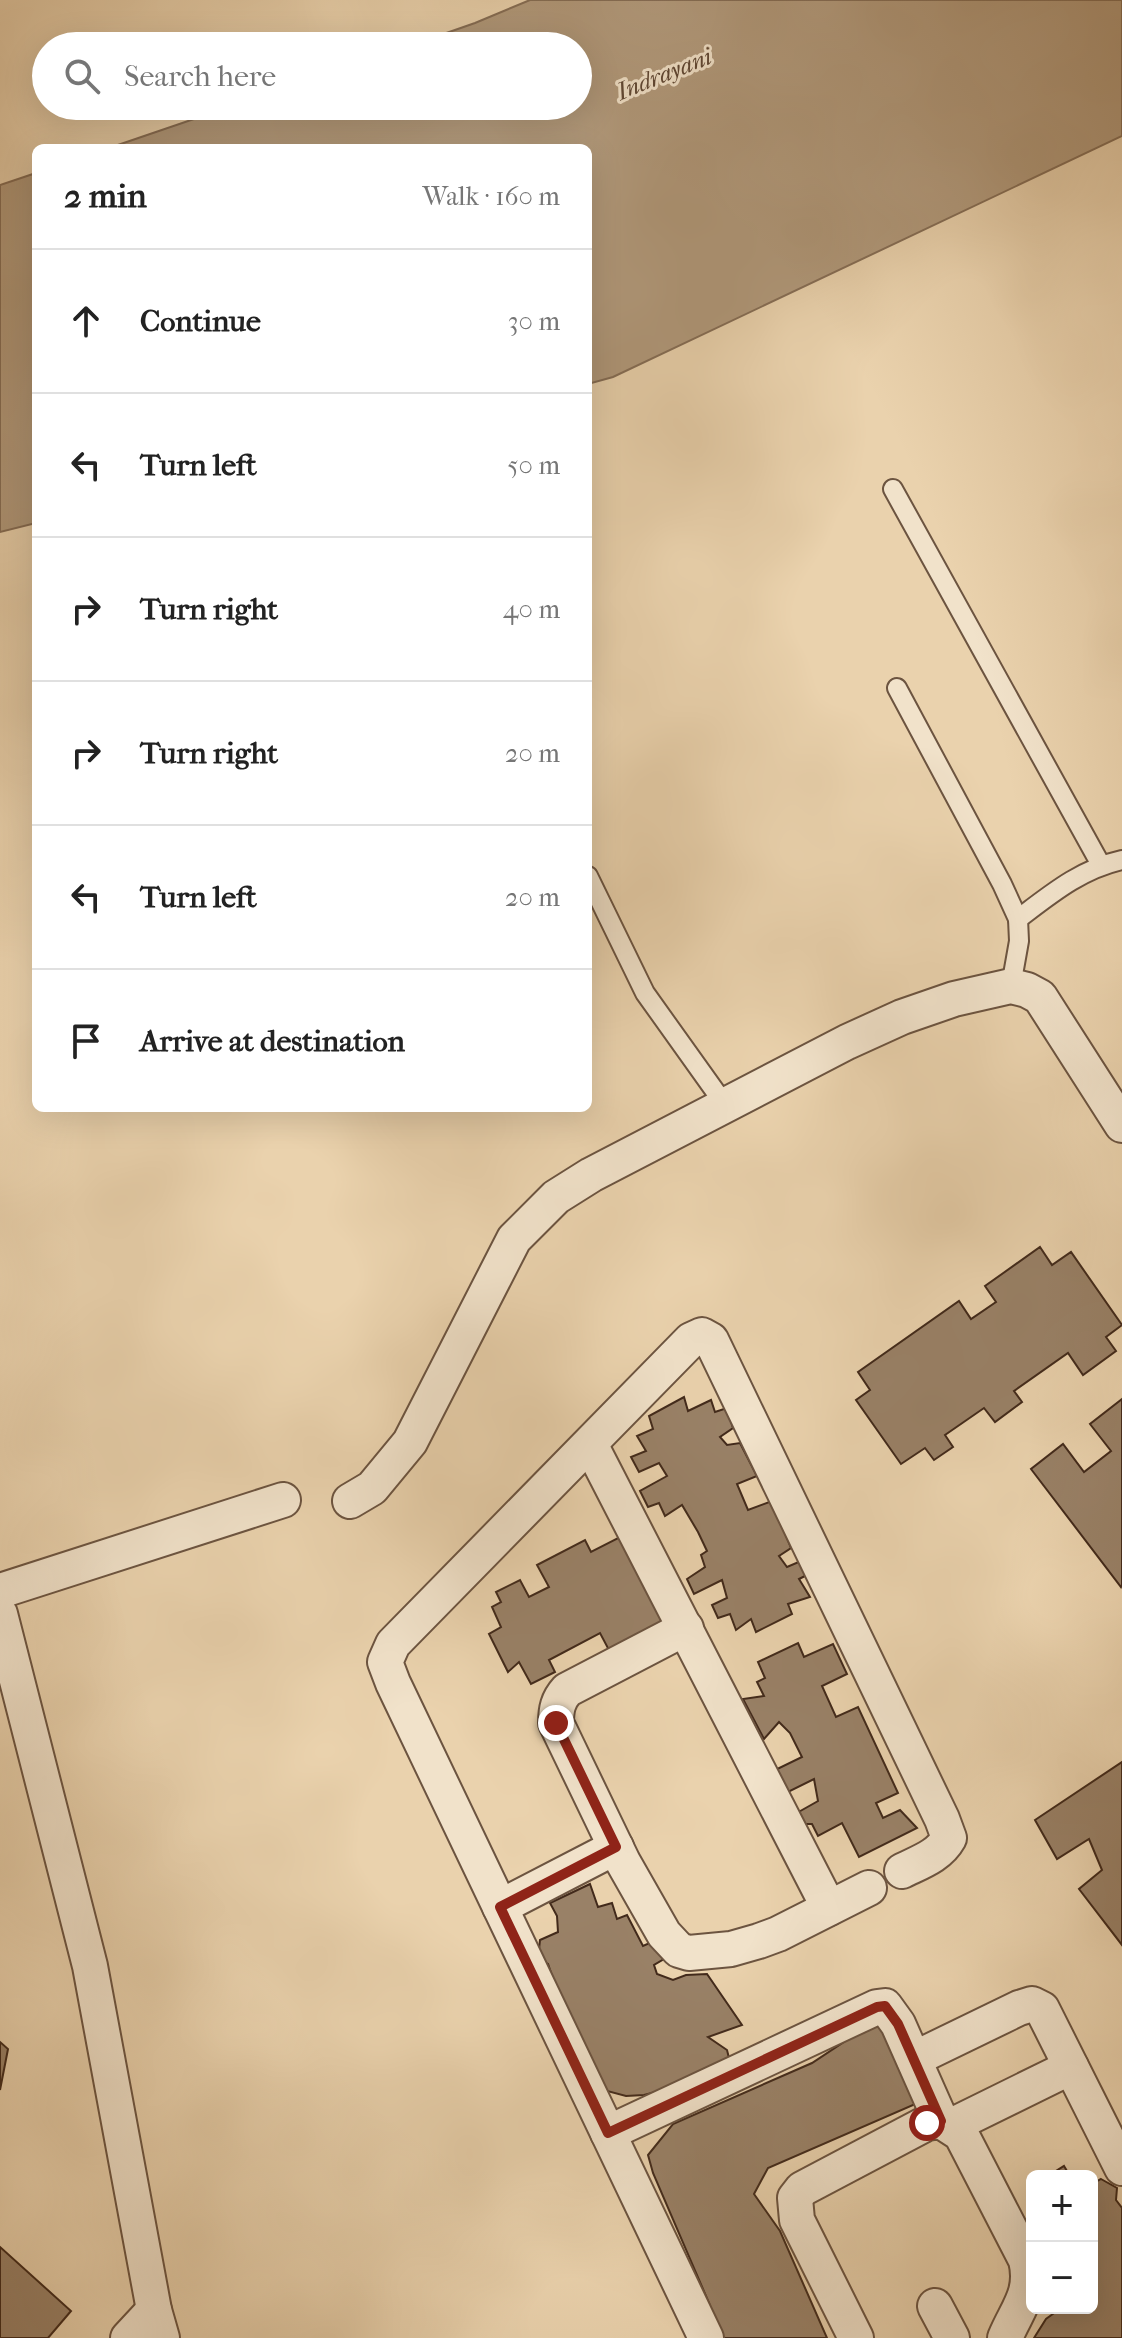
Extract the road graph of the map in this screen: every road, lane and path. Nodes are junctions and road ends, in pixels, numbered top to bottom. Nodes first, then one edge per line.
1 (893, 489) dead end
2 (897, 688) dead end
3 (1122, 860) edge
4 (1101, 865) junction
5 (592, 884) edge
6 (1018, 919) junction
7 (1011, 986) junction
8 (725, 1105) junction
9 (1122, 1125) edge
10 (590, 1444) junction
11 (283, 1500) dead end
12 (350, 1501) dead end
13 (0, 1591) edge
14 (0, 1614) edge
15 (686, 1628) junction
16 (616, 1847) junction
17 (902, 1871) dead end
18 (869, 1888) dead end
19 (500, 1907) junction
20 (829, 1908) junction
21 (914, 2059) junction
22 (1071, 2067) junction
23 (946, 2123) junction
24 (608, 2133) junction
25 (1122, 2168) edge
26 (935, 2306) dead end
27 (158, 2324) edge
28 (128, 2338) edge
29 (706, 2338) edge
30 (856, 2338) edge
31 (952, 2338) edge
32 (1005, 2338) edge

1 - 4 lane
2 - 6 lane
3 - 4 lane
4 - 6 lane
5 - 8 lane
6 - 7 lane
7 - 8 street
7 - 9 street
8 - 12 street
10 - 15 street
10 - 17 street
10 - 19 street
11 - 13 street
14 - 27 street
15 - 16 street
15 - 20 street
16 - 19 street
16 - 20 street
18 - 20 street
19 - 24 street
21 - 22 street
21 - 23 street
21 - 24 street
22 - 23 street
22 - 25 street
23 - 30 street
23 - 32 street
24 - 29 street
26 - 31 street
27 - 28 street

